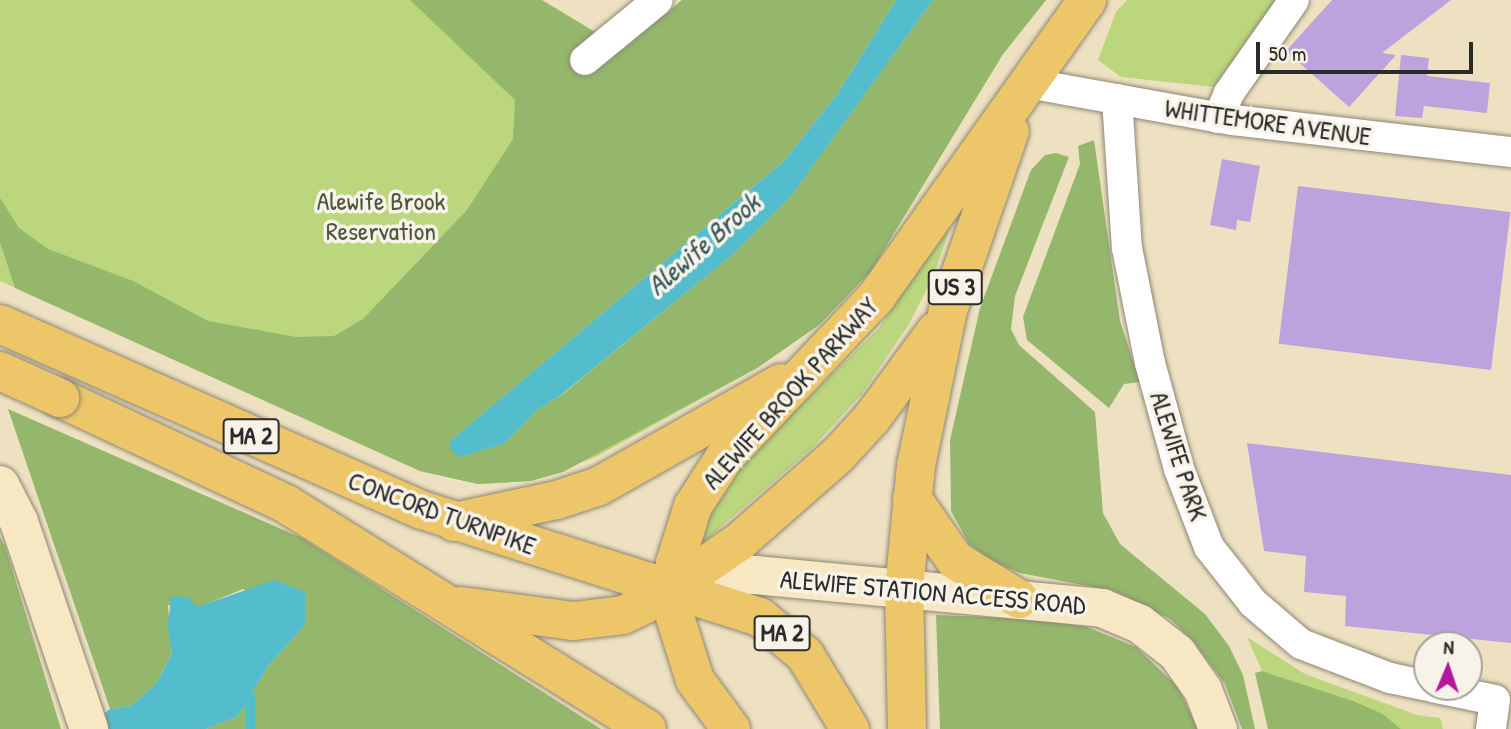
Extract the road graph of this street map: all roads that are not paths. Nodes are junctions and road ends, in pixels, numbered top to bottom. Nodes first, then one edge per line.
1 (658, 0) edge
2 (1087, 0) edge
3 (1294, 0) edge
4 (585, 60) dead end
5 (1027, 83) junction
6 (1117, 99) junction
7 (1218, 118) junction
8 (1511, 152) edge
9 (946, 317) junction
10 (0, 324) edge
11 (816, 362) junction
12 (0, 371) edge
13 (0, 485) edge
14 (912, 498) junction
15 (454, 522) junction
16 (673, 588) junction
17 (904, 590) junction
18 (1019, 599) junction
19 (445, 603) junction
20 (1413, 683) edge
21 (1461, 701) edge
22 (84, 714) edge
23 (1493, 715) edge
24 (647, 729) edge
25 (731, 729) edge
26 (850, 729) edge
27 (907, 729) edge
28 (1218, 729) edge

1 - 4 street
2 - 5 highway, ALEWIFE BROOK PARKWAY / US 3
3 - 7 street
5 - 6 street, WHITTEMORE AVENUE
5 - 9 highway, ALEWIFE BROOK PARKWAY / US 3
5 - 11 highway, ALEWIFE BROOK PARKWAY / US 3
6 - 7 street, WHITTEMORE AVENUE
6 - 20 street, ALEWIFE PARK
7 - 8 street, WHITTEMORE AVENUE
9 - 14 highway, ALEWIFE BROOK PARKWAY / US 3
9 - 16 highway
10 - 15 highway, CONCORD TURNPIKE / MA 2
11 - 15 highway
11 - 16 highway, ALEWIFE BROOK PARKWAY / US 3
12 - 19 highway, CONCORD TURNPIKE / MA 2, bridge
13 - 22 main road
14 - 17 highway, ALEWIFE BROOK PARKWAY / US 3
14 - 18 highway
15 - 16 highway, CONCORD TURNPIKE / MA 2
16 - 17 main road, ALEWIFE STATION ACCESS ROAD
16 - 19 highway
16 - 25 highway, ALEWIFE BROOK PARKWAY / US 3
16 - 26 highway, CONCORD TURNPIKE / MA 2
17 - 18 main road, ALEWIFE STATION ACCESS ROAD
17 - 27 highway, ALEWIFE BROOK PARKWAY / US 3
18 - 28 main road, ALEWIFE STATION ACCESS ROAD
19 - 24 highway, CONCORD TURNPIKE / MA 2
21 - 23 street, ALEWIFE PARK

